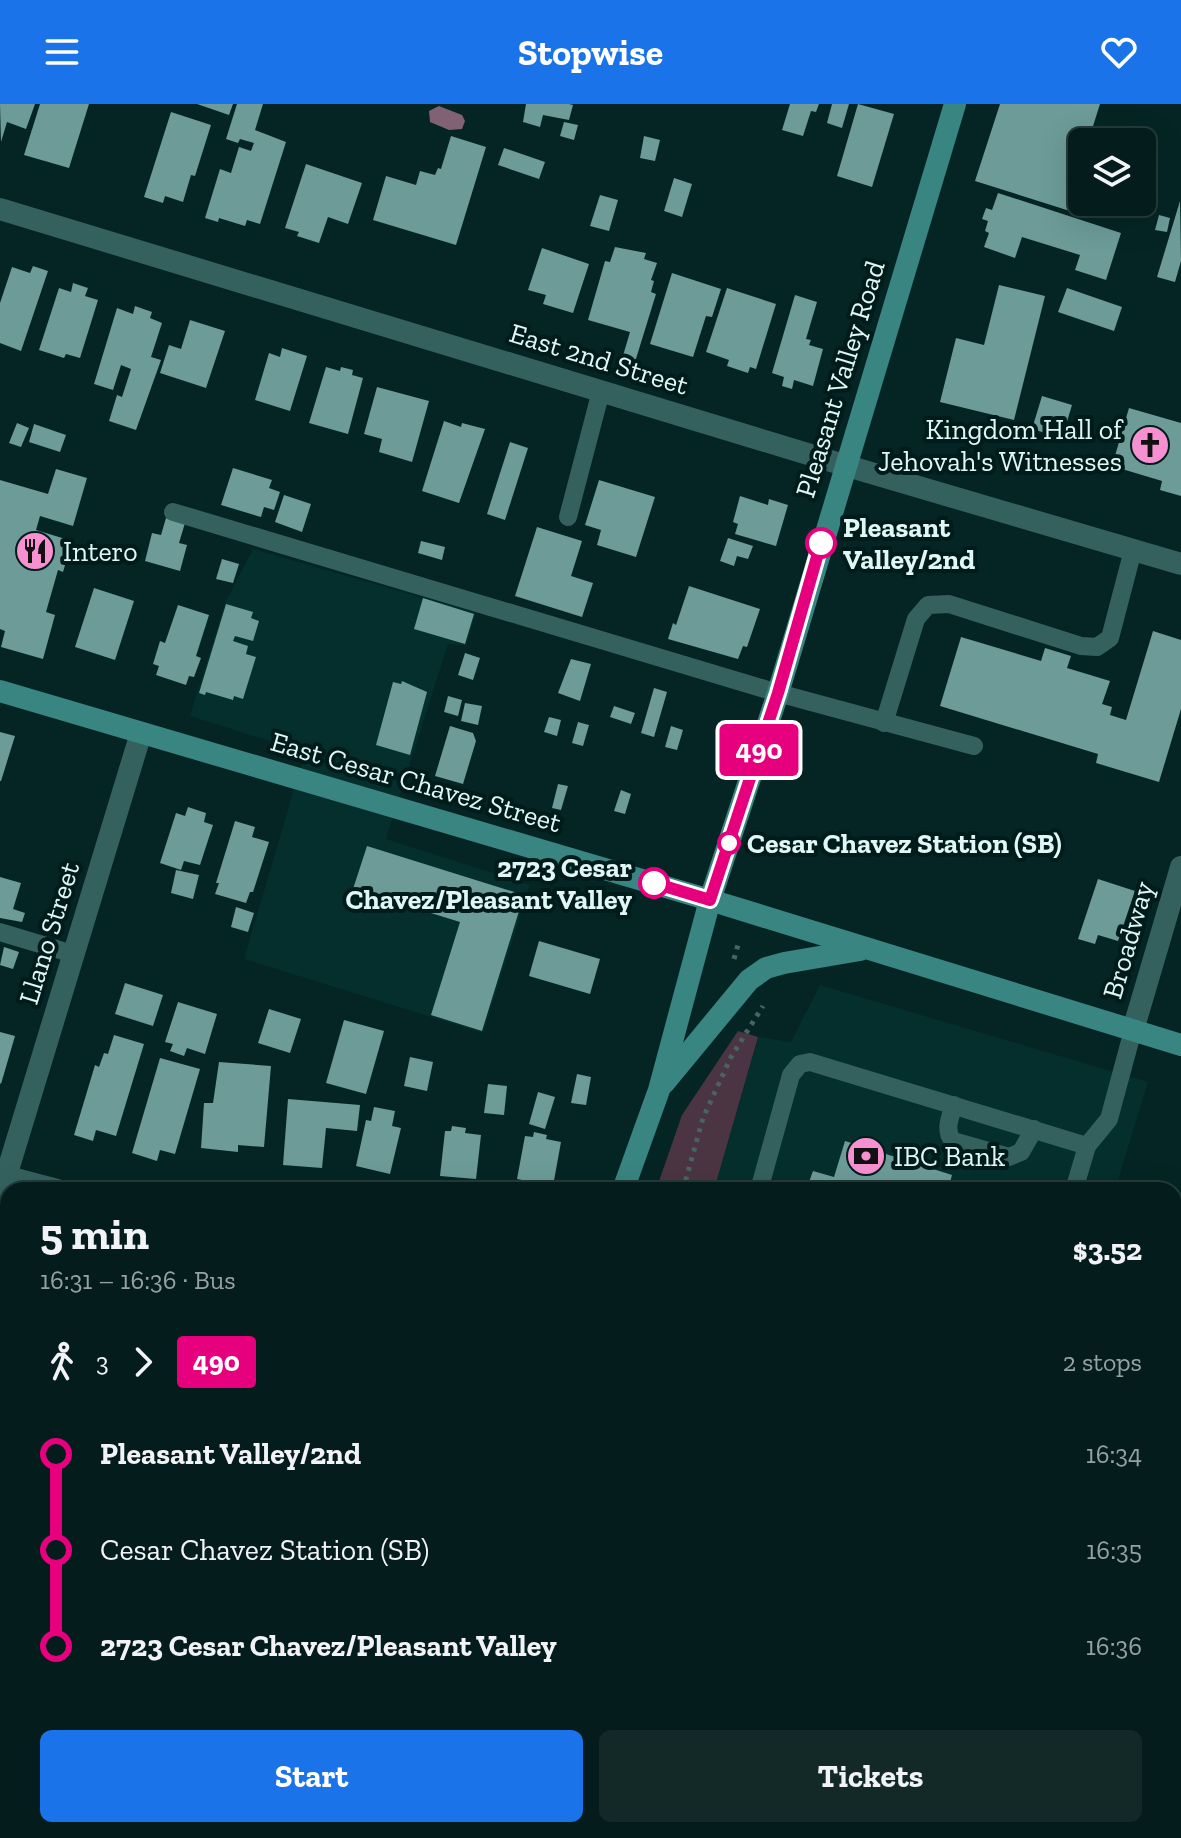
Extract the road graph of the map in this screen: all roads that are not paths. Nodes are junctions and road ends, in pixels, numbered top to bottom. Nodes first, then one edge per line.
1 (955, 104) edge
2 (0, 209) edge
3 (601, 391) junction
4 (844, 465) junction
5 (173, 512) dead end
6 (568, 517) dead end
7 (1133, 550) junction
8 (1181, 564) edge
9 (0, 691) edge
10 (778, 693) junction
11 (884, 723) junction
12 (141, 733) junction
13 (974, 746) dead end
14 (1181, 867) edge
15 (710, 900) junction
16 (0, 932) edge
17 (866, 950) junction
18 (73, 954) junction
19 (1133, 1030) junction
20 (1181, 1045) edge
21 (659, 1090) junction
22 (954, 1105) junction
23 (1034, 1129) junction
24 (1087, 1146) junction
25 (2, 1182) edge
26 (626, 1182) edge
27 (761, 1182) edge
28 (1076, 1182) edge

1 - 4 main road, Pleasant Valley Road
2 - 3 street, East 2nd Street
3 - 4 street, East 2nd Street
3 - 6 lane
4 - 7 street, East 2nd Street
4 - 10 main road, Pleasant Valley Road
5 - 10 lane
7 - 8 street, East 2nd Street
7 - 11 lane
9 - 12 main road, East Cesar Chavez Street
10 - 11 lane
10 - 15 main road, Pleasant Valley Road
11 - 13 lane
12 - 15 main road, East Cesar Chavez Street
12 - 18 street, Llano Street
14 - 19 street, Broadway
15 - 17 main road, East Cesar Chavez Street
15 - 21 main road, Pleasant Valley Road
16 - 18 lane
17 - 19 main road, East Cesar Chavez Street
17 - 21 main road
18 - 25 street, Llano Street
19 - 20 main road, East Cesar Chavez Street
19 - 24 lane
21 - 26 main road
22 - 23 lane
22 - 23 lane
22 - 27 lane
23 - 24 lane
24 - 28 lane

